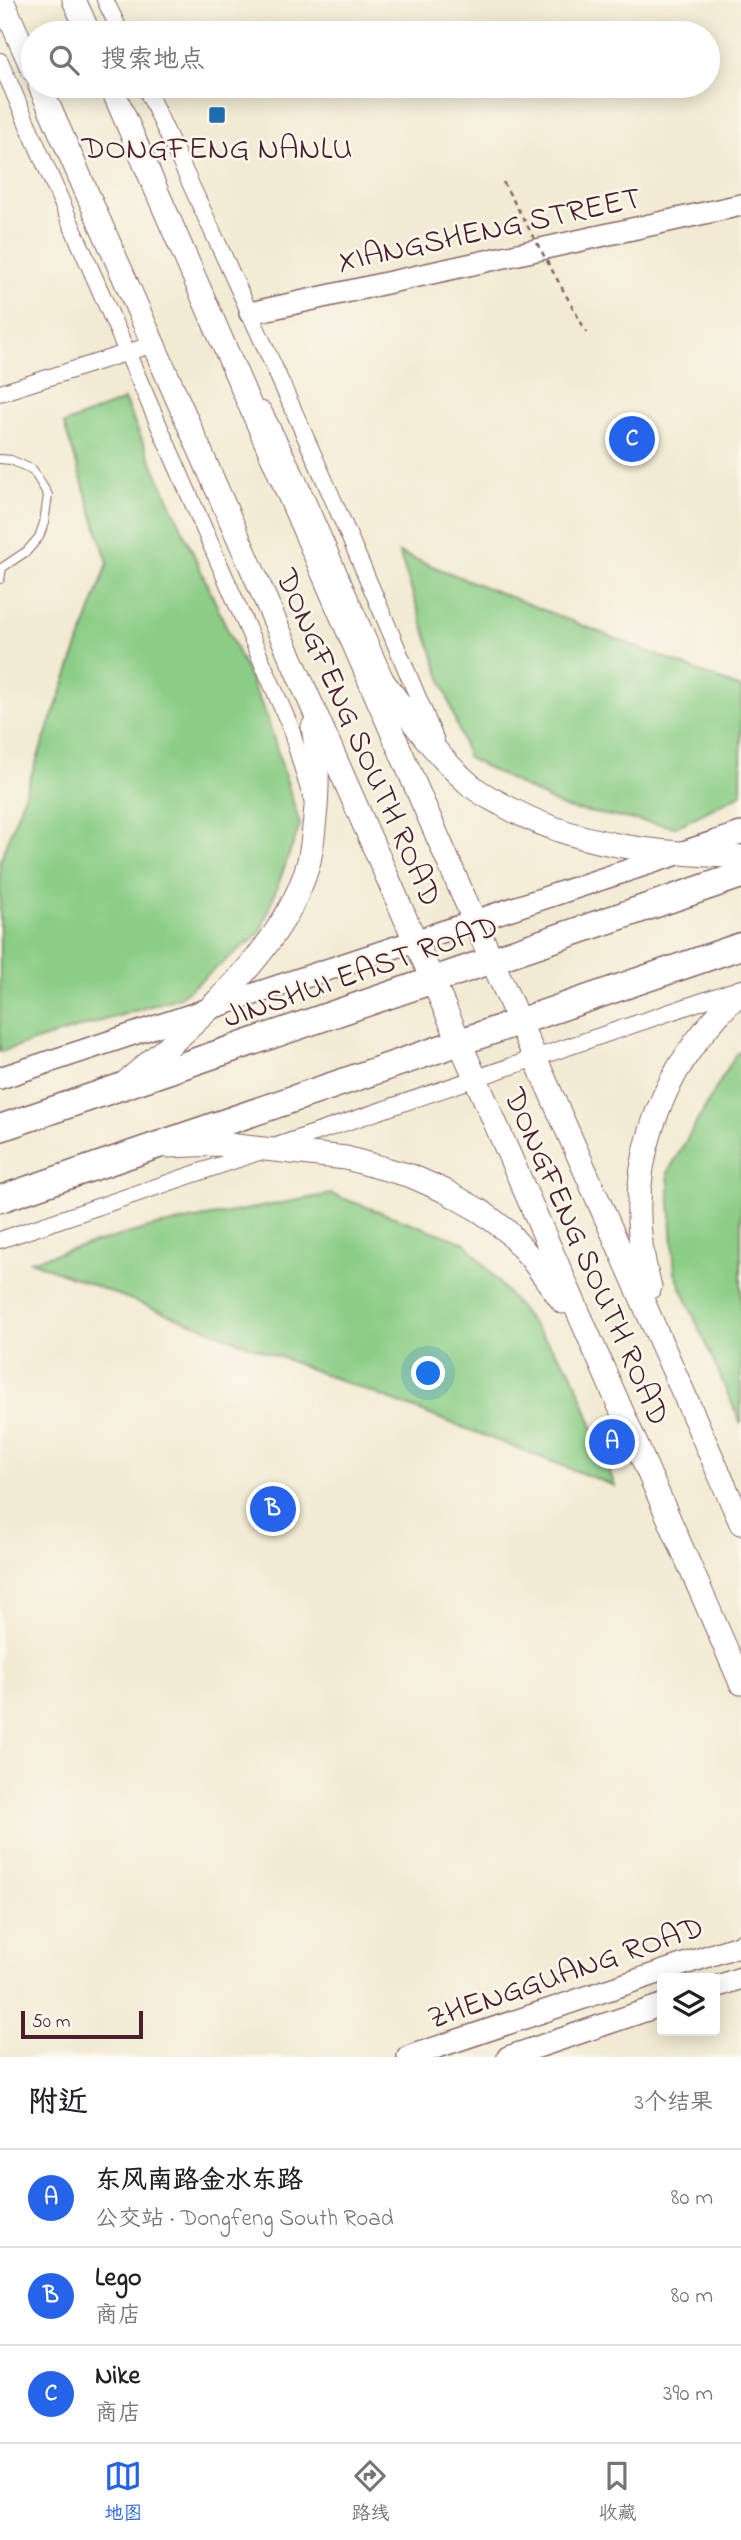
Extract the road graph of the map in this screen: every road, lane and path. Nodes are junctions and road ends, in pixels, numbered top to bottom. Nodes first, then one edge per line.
1 (2, 0) edge
2 (75, 0) edge
3 (105, 0) edge
4 (85, 21) edge
5 (115, 21) edge
6 (21, 43) edge
7 (0, 61) edge
8 (45, 98) edge
9 (118, 98) edge
10 (119, 98) edge
11 (151, 98) edge
12 (503, 181) dead end
13 (741, 205) edge
14 (250, 313) junction
15 (587, 333) dead end
16 (153, 344) junction
17 (127, 352) junction
18 (0, 393) edge
19 (263, 410) joint
20 (0, 459) edge
21 (1, 568) edge
22 (0, 579) edge
23 (356, 647) junction
24 (305, 690) junction
25 (392, 693) junction
26 (443, 760) junction
27 (315, 811) junction
28 (431, 820) junction
29 (741, 833) edge
30 (681, 853) junction
31 (741, 858) edge
32 (741, 875) edge
33 (475, 921) junction
34 (415, 941) junction
35 (741, 946) edge
36 (492, 960) junction
37 (432, 980) junction
38 (741, 990) edge
39 (205, 1010) junction
40 (519, 1021) junction
41 (459, 1042) junction
42 (535, 1058) junction
43 (0, 1078) edge
44 (475, 1078) junction
45 (122, 1086) junction
46 (0, 1128) edge
47 (153, 1146) junction
48 (262, 1150) junction
49 (0, 1199) edge
50 (0, 1240) edge
51 (589, 1337) junction
52 (674, 1371) junction
53 (741, 1523) edge
54 (741, 1683) edge
55 (741, 1945) edge
56 (741, 1978) edge
57 (720, 1985) edge
58 (657, 2007) edge
59 (408, 2057) edge
60 (508, 2057) edge

1 - 6 main road
2 - 4 main road
3 - 5 street
7 - 17 street
8 - 16 main road, DONGFENG SOUTH ROAD
9 - 23 main road, DONGFENG SOUTH ROAD
10 - 19 street
11 - 14 street
12 - 15 path, bridge
13 - 14 street, XIANGSHENG STREET
14 - 26 street
16 - 17 street
16 - 24 main road, DONGFENG SOUTH ROAD
17 - 18 street
17 - 27 street
19 - 25 street
20 - 21 lane
21 - 22 lane
23 - 25 main road
23 - 28 main road, DONGFENG SOUTH ROAD
24 - 27 main road
24 - 34 main road, DONGFENG SOUTH ROAD
25 - 26 main road
25 - 28 street
26 - 30 main road
27 - 39 main road
28 - 33 main road, DONGFENG SOUTH ROAD
29 - 30 street
30 - 31 main road
30 - 33 street
32 - 36 main road, JINSHUI EAST ROAD
33 - 34 street
33 - 36 main road, DONGFENG SOUTH ROAD
34 - 37 main road, DONGFENG SOUTH ROAD
34 - 39 street
35 - 40 main road
36 - 37 main road, JINSHUI EAST ROAD
36 - 40 main road, DONGFENG SOUTH ROAD
37 - 41 main road, DONGFENG SOUTH ROAD
37 - 45 main road, JINSHUI EAST ROAD
38 - 42 street
38 - 52 main road
39 - 43 street
39 - 45 main road
40 - 41 main road
40 - 42 main road, DONGFENG SOUTH ROAD
41 - 44 main road, DONGFENG SOUTH ROAD
41 - 47 main road
42 - 44 street
42 - 52 main road, DONGFENG SOUTH ROAD
44 - 48 street
44 - 51 main road, DONGFENG SOUTH ROAD
45 - 46 main road, JINSHUI EAST ROAD
47 - 48 main road
47 - 49 main road
48 - 50 street
48 - 51 main road
51 - 54 main road, DONGFENG SOUTH ROAD
52 - 53 main road, DONGFENG SOUTH ROAD
55 - 59 street, ZHENGGUANG ROAD
56 - 57 street, ZHENGGUANG ROAD
58 - 60 street, ZHENGGUANG ROAD

